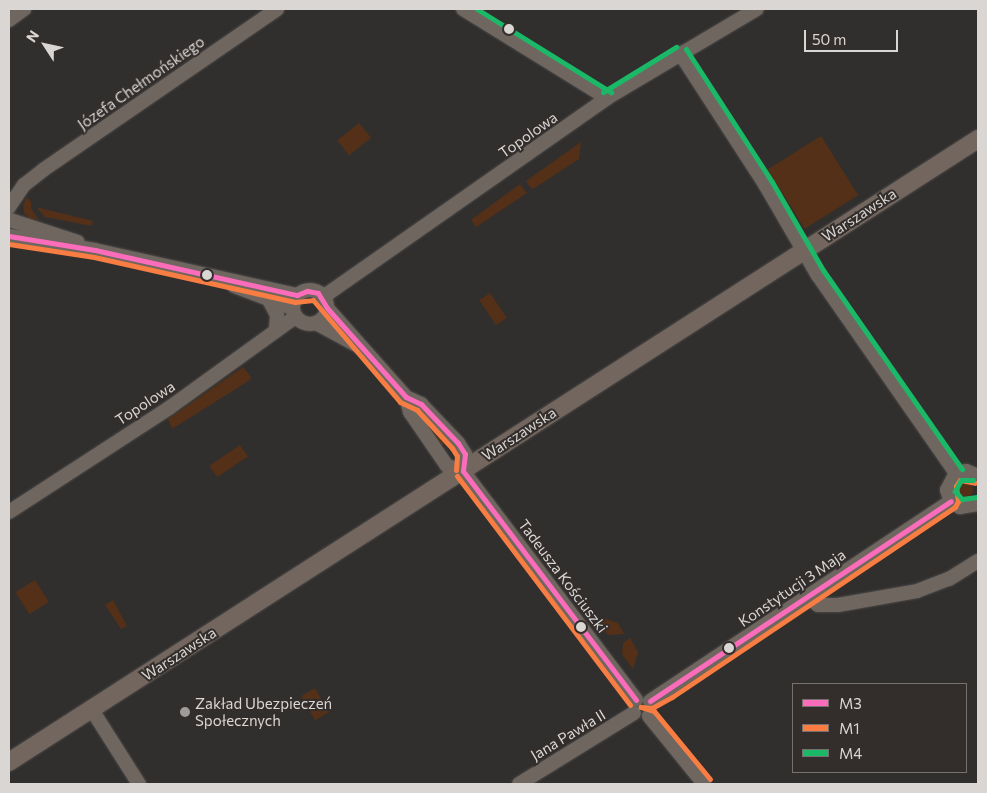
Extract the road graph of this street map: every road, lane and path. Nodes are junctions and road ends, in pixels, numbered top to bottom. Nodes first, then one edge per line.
1 (24, 9) edge
2 (276, 9) edge
3 (463, 9) edge
4 (757, 9) edge
5 (9, 20) edge
6 (680, 53) junction
7 (607, 98) junction
8 (978, 139) edge
9 (24, 185) junction
10 (9, 192) edge
11 (9, 218) edge
12 (9, 236) edge
13 (95, 250) junction
14 (803, 251) junction
15 (214, 279) junction
16 (269, 300) junction
17 (325, 302) junction
18 (295, 307) junction
19 (316, 323) junction
20 (276, 331) junction
21 (360, 347) junction
22 (406, 397) junction
23 (463, 471) junction
24 (956, 473) junction
25 (978, 476) edge
26 (951, 501) junction
27 (978, 505) edge
28 (9, 512) edge
29 (978, 561) edge
30 (809, 597) junction
31 (640, 705) junction
32 (92, 710) junction
33 (9, 762) edge
34 (139, 784) edge
35 (520, 784) edge
36 (704, 784) edge

1 - 5 street
2 - 9 street, Józefa Chełmońskiego
3 - 7 street
4 - 6 street, Topolowa
6 - 7 street, Topolowa
6 - 14 street
7 - 17 street, Topolowa
8 - 14 main road, Warszawska
9 - 10 street, Józefa Chełmońskiego
9 - 11 street, Józefa Chełmońskiego
11 - 13 street
12 - 13 street
13 - 15 street
14 - 23 main road, Warszawska
14 - 24 street
15 - 16 street
15 - 18 street
16 - 18 street
16 - 20 street
17 - 18 street
17 - 19 street
17 - 21 street
18 - 19 street
18 - 20 street, Topolowa
19 - 21 street
20 - 28 street, Topolowa
21 - 22 street
22 - 23 street
22 - 23 street
23 - 31 street, Tadeusza Kościuszki
23 - 32 main road, Warszawska
24 - 25 street
24 - 26 street
26 - 27 street
26 - 30 street, Konstytucji 3 Maja
29 - 30 street
30 - 31 street, Konstytucji 3 Maja
31 - 35 street, Jana Pawła II
31 - 36 street
32 - 33 main road, Warszawska
32 - 34 street

